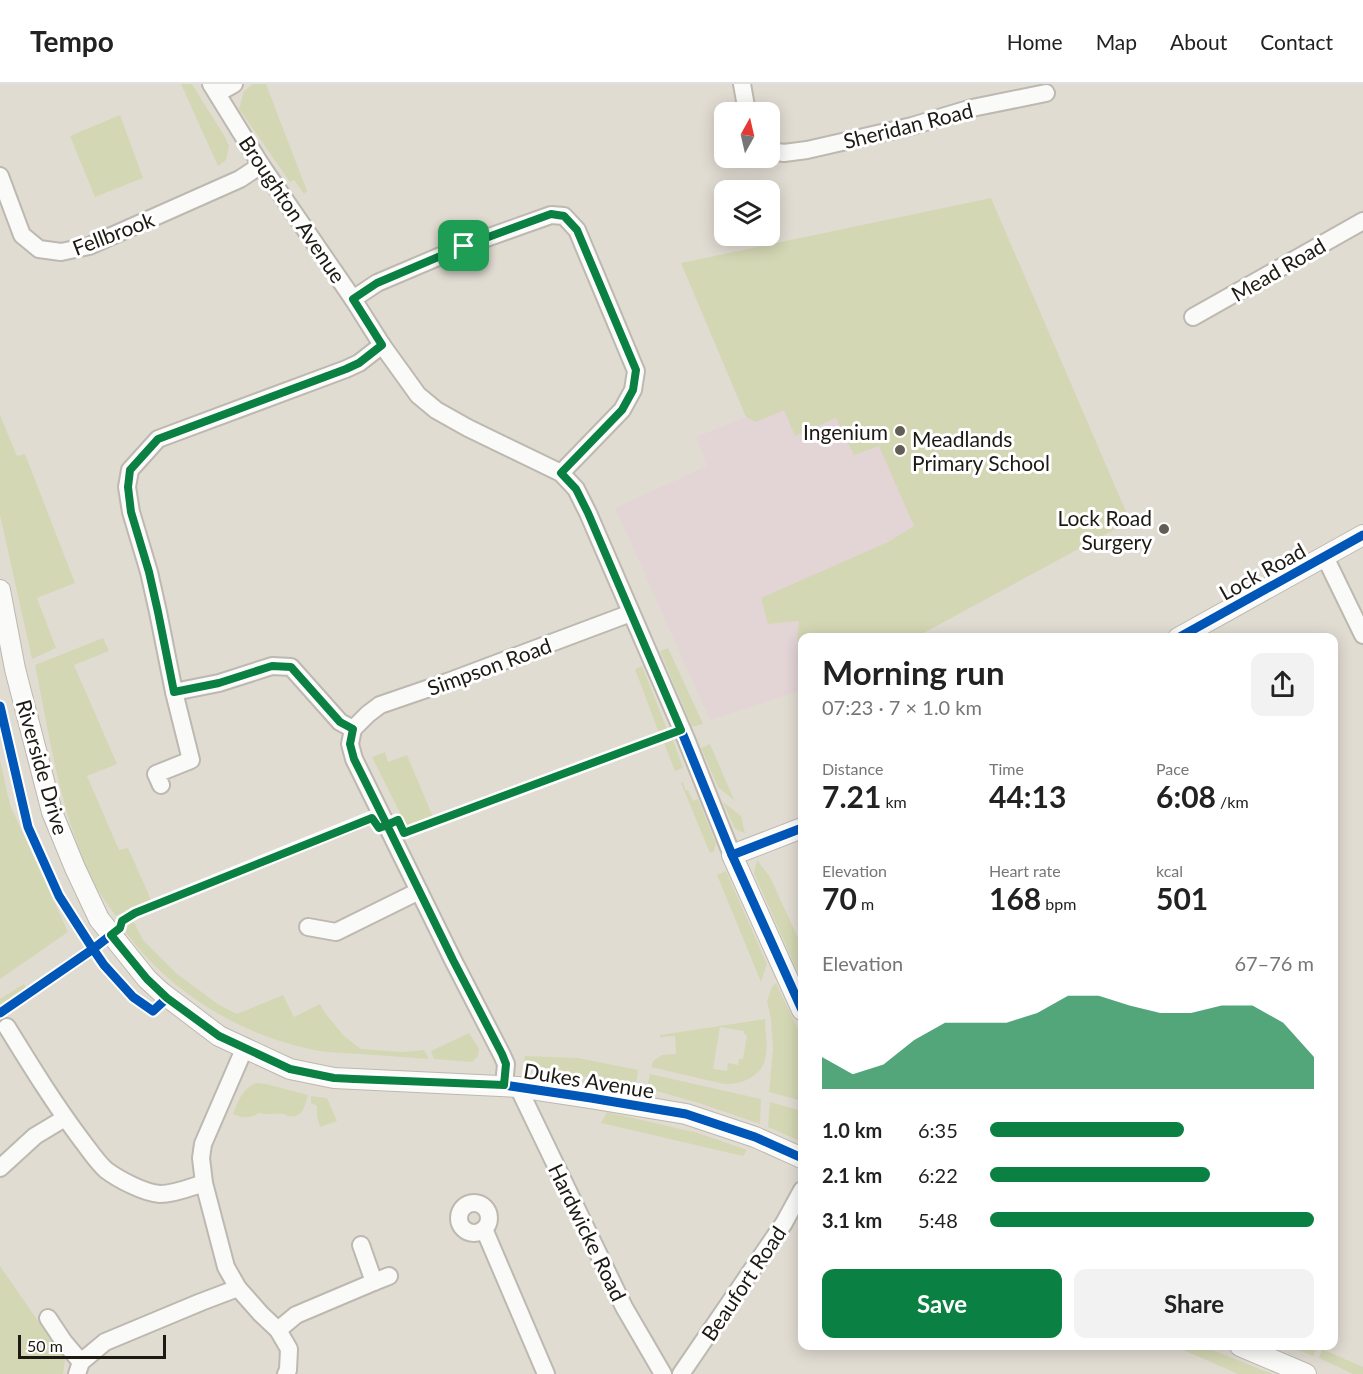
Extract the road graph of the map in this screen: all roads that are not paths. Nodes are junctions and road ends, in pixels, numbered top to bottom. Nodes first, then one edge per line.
1 (234, 84) edge
2 (742, 84) edge
3 (215, 89) edge
4 (1046, 93) dead end
5 (745, 102) edge
6 (780, 152) edge
7 (261, 165) junction
8 (0, 176) edge
9 (1363, 221) edge
10 (353, 299) junction
11 (1193, 317) dead end
12 (382, 345) junction
13 (561, 473) junction
14 (1363, 535) edge
15 (1325, 557) junction
16 (0, 590) edge
17 (631, 613) junction
18 (1187, 633) edge
19 (1363, 635) edge
20 (174, 692) junction
21 (353, 729) junction
22 (161, 785) dead end
23 (798, 830) edge
24 (732, 855) junction
25 (419, 891) junction
26 (308, 927) dead end
27 (111, 935) joint
28 (798, 1001) edge
29 (7, 1028) dead end
30 (245, 1047) junction
31 (511, 1086) junction
32 (65, 1118) junction
33 (798, 1156) edge
34 (0, 1168) edge
35 (204, 1183) junction
36 (798, 1197) edge
37 (484, 1229) dead end
38 (361, 1245) dead end
39 (238, 1288) junction
40 (48, 1318) dead end
41 (278, 1330) junction
42 (1249, 1350) edge
43 (79, 1368) edge
44 (286, 1374) edge
45 (546, 1374) edge
46 (663, 1374) edge
47 (681, 1374) edge
48 (1306, 1374) edge

1 - 3 street
2 - 5 street
3 - 7 street, Broughton Avenue
4 - 6 street, Sheridan Road
7 - 8 street, Fellbrook
7 - 10 street, Broughton Avenue
9 - 11 street, Mead Road
10 - 12 street, Broughton Avenue
10 - 13 street
12 - 13 street, Broughton Avenue
12 - 20 street
13 - 17 street, Broughton Avenue
14 - 15 street, Lock Road
15 - 18 street, Lock Road
15 - 19 street
16 - 27 street, Riverside Drive
17 - 21 street, Simpson Road
17 - 24 street, Broughton Avenue
20 - 21 street
20 - 22 street
21 - 25 street, Hardwicke Road
23 - 24 street
24 - 28 street, Broughton Avenue
25 - 26 street
25 - 31 street, Hardwicke Road
27 - 30 street, Dukes Avenue
29 - 32 street
30 - 31 street, Dukes Avenue
30 - 35 street
31 - 33 street, Dukes Avenue
31 - 46 street, Hardwicke Road
32 - 34 street
32 - 35 street
35 - 39 street
36 - 47 street, Beaufort Road
37 - 45 street
38 - 41 street
39 - 41 street
39 - 43 street
40 - 43 street
41 - 44 street
42 - 48 street

